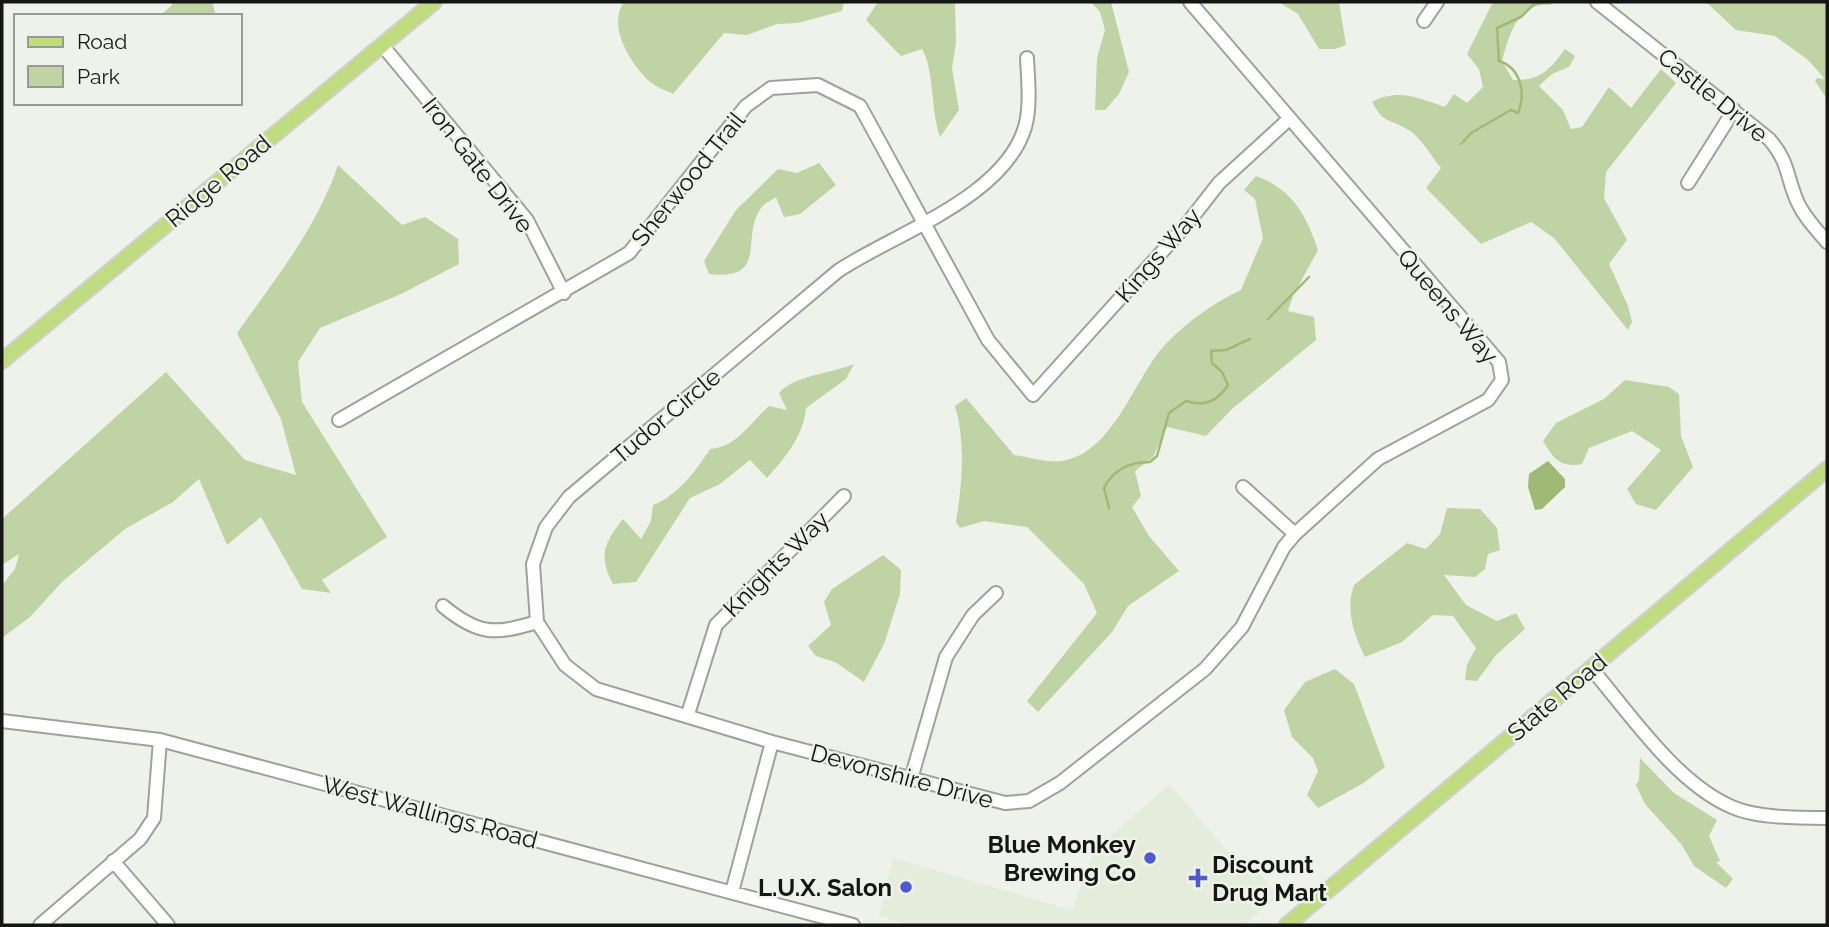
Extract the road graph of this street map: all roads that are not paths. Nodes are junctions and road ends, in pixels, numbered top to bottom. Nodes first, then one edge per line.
1 (435, 2) edge
2 (1190, 2) edge
3 (1437, 2) edge
4 (1597, 2) edge
5 (1424, 21) dead end
6 (382, 45) junction
7 (1027, 58) dead end
8 (1734, 110) junction
9 (1289, 119) junction
10 (1688, 183) dead end
11 (922, 222) junction
12 (1827, 242) edge
13 (564, 293) junction
14 (2, 361) edge
15 (1033, 395) joint
16 (339, 419) dead end
17 (1827, 469) edge
18 (1243, 487) dead end
19 (844, 496) dead end
20 (1295, 534) junction
21 (996, 593) dead end
22 (443, 606) dead end
23 (537, 622) junction
24 (1228, 643) joint
25 (1591, 668) junction
26 (688, 714) junction
27 (2, 722) edge
28 (160, 740) junction
29 (772, 742) junction
30 (911, 779) junction
31 (1827, 818) edge
32 (113, 861) junction
33 (732, 892) junction
34 (40, 925) edge
35 (168, 925) edge
36 (853, 925) edge
37 (1287, 925) edge

1 - 6 main road, Ridge Road
2 - 9 street, Queens Way
3 - 5 street
4 - 8 street, Castle Drive
6 - 13 street, Iron Gate Drive
6 - 14 main road, Ridge Road
7 - 11 street, Tudor Circle
8 - 10 street
8 - 12 street, Castle Drive
9 - 15 street, Kings Way
9 - 20 street, Queens Way
11 - 13 street, Sherwood Trail
11 - 15 street, Sherwood Trail
11 - 23 street, Tudor Circle
13 - 16 street, Sherwood Trail
17 - 25 main road, State Road
18 - 20 street
19 - 26 street, Knights Way
20 - 24 street, Queens Way
21 - 30 street
22 - 23 street
23 - 26 street, Tudor Circle
24 - 30 street, Devonshire Drive
25 - 31 street
25 - 37 main road, State Road
26 - 29 street, Tudor Circle
27 - 28 street, West Wallings Road
28 - 32 street
28 - 33 street, West Wallings Road
29 - 30 street, Devonshire Drive
29 - 33 street
32 - 34 street
32 - 35 street
33 - 36 street, West Wallings Road

